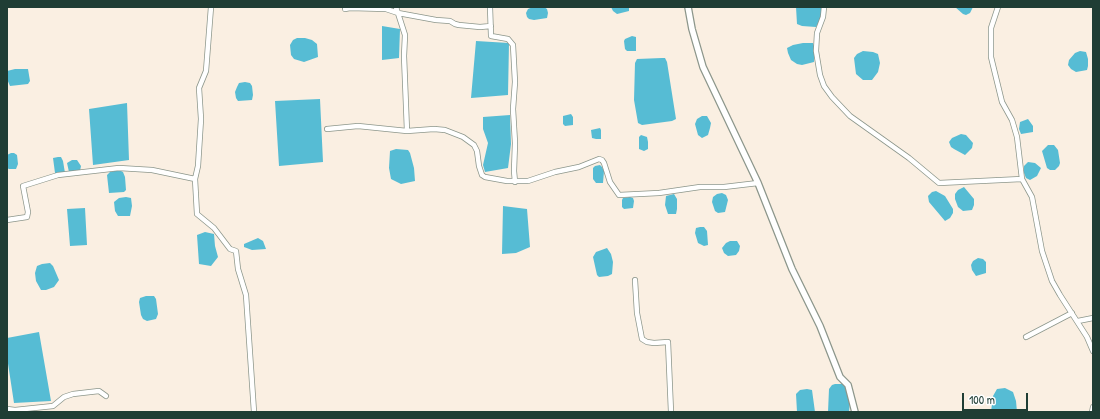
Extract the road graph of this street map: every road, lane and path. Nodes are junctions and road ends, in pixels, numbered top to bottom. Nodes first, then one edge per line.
1 (211, 7) edge
2 (396, 7) edge
3 (490, 7) edge
4 (688, 7) edge
5 (824, 7) edge
6 (998, 7) edge
7 (345, 9) dead end
8 (398, 13) junction
9 (491, 26) junction
10 (328, 129) dead end
11 (407, 131) junction
12 (195, 179) junction
13 (1022, 179) junction
14 (515, 182) junction
15 (758, 183) junction
16 (7, 220) edge
17 (635, 280) dead end
18 (1072, 313) junction
19 (1093, 318) edge
20 (1078, 321) junction
21 (1026, 337) dead end
22 (1093, 352) edge
23 (106, 396) dead end
24 (1093, 408) edge
25 (7, 409) edge
26 (254, 412) edge
27 (671, 412) edge
28 (855, 412) edge
29 (1092, 412) edge

1 - 12 street
2 - 8 street
3 - 9 street
4 - 15 street
5 - 13 street
6 - 13 street
7 - 8 street
8 - 9 street
8 - 11 street
9 - 14 street
10 - 11 street
11 - 14 street
12 - 16 street
12 - 26 street
13 - 18 street
14 - 15 street
15 - 28 street
17 - 27 street
18 - 20 street
18 - 21 street
19 - 20 street
20 - 22 street
23 - 25 street
24 - 29 street

